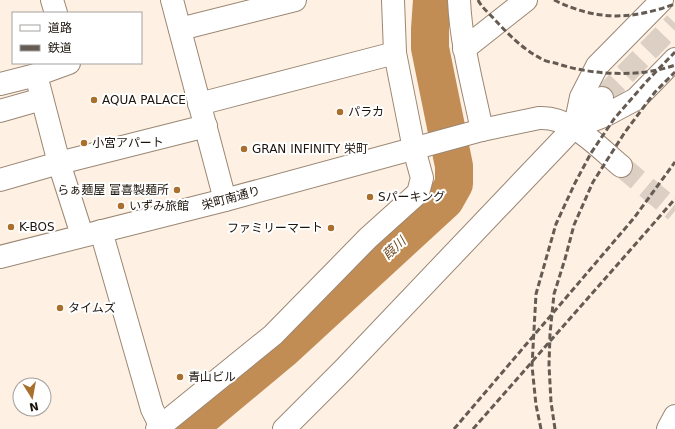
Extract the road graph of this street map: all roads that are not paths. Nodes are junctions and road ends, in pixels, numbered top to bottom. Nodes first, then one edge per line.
1 (52, 0) edge
2 (172, 0) edge
3 (295, 0) edge
4 (393, 0) edge
5 (459, 0) edge
6 (526, 0) edge
7 (662, 0) edge
8 (56, 12) edge
9 (180, 29) junction
10 (464, 48) junction
11 (395, 53) junction
12 (675, 59) edge
13 (66, 64) edge
14 (36, 76) junction
15 (0, 84) edge
16 (602, 98) tunnel mouth
17 (42, 99) junction
18 (199, 104) junction
19 (0, 111) edge
20 (206, 126) junction
21 (575, 128) junction
22 (482, 130) junction
23 (424, 146) junction
24 (59, 163) junction
25 (621, 166) tunnel mouth
26 (0, 180) edge
27 (225, 200) junction
28 (92, 233) junction
29 (0, 257) edge
30 (675, 416) edge
31 (159, 428) edge
32 (284, 429) edge
33 (668, 429) edge

1 - 8 street
2 - 9 street
3 - 9 street
4 - 11 street
5 - 10 street
6 - 10 street
7 - 21 street
9 - 18 street
10 - 22 street
11 - 18 street
11 - 23 street
12 - 21 street
13 - 14 street
14 - 15 street
14 - 17 street
16 - 21 street
17 - 19 street
17 - 24 street
18 - 20 street
20 - 24 street
20 - 27 street
21 - 22 street
21 - 25 street
21 - 32 street
22 - 23 street, 栄町南通り
23 - 27 street, 栄町南通り
23 - 31 street
24 - 26 street
24 - 28 street
27 - 28 street, 栄町南通り
28 - 29 street, 栄町南通り
28 - 31 street
30 - 33 street

